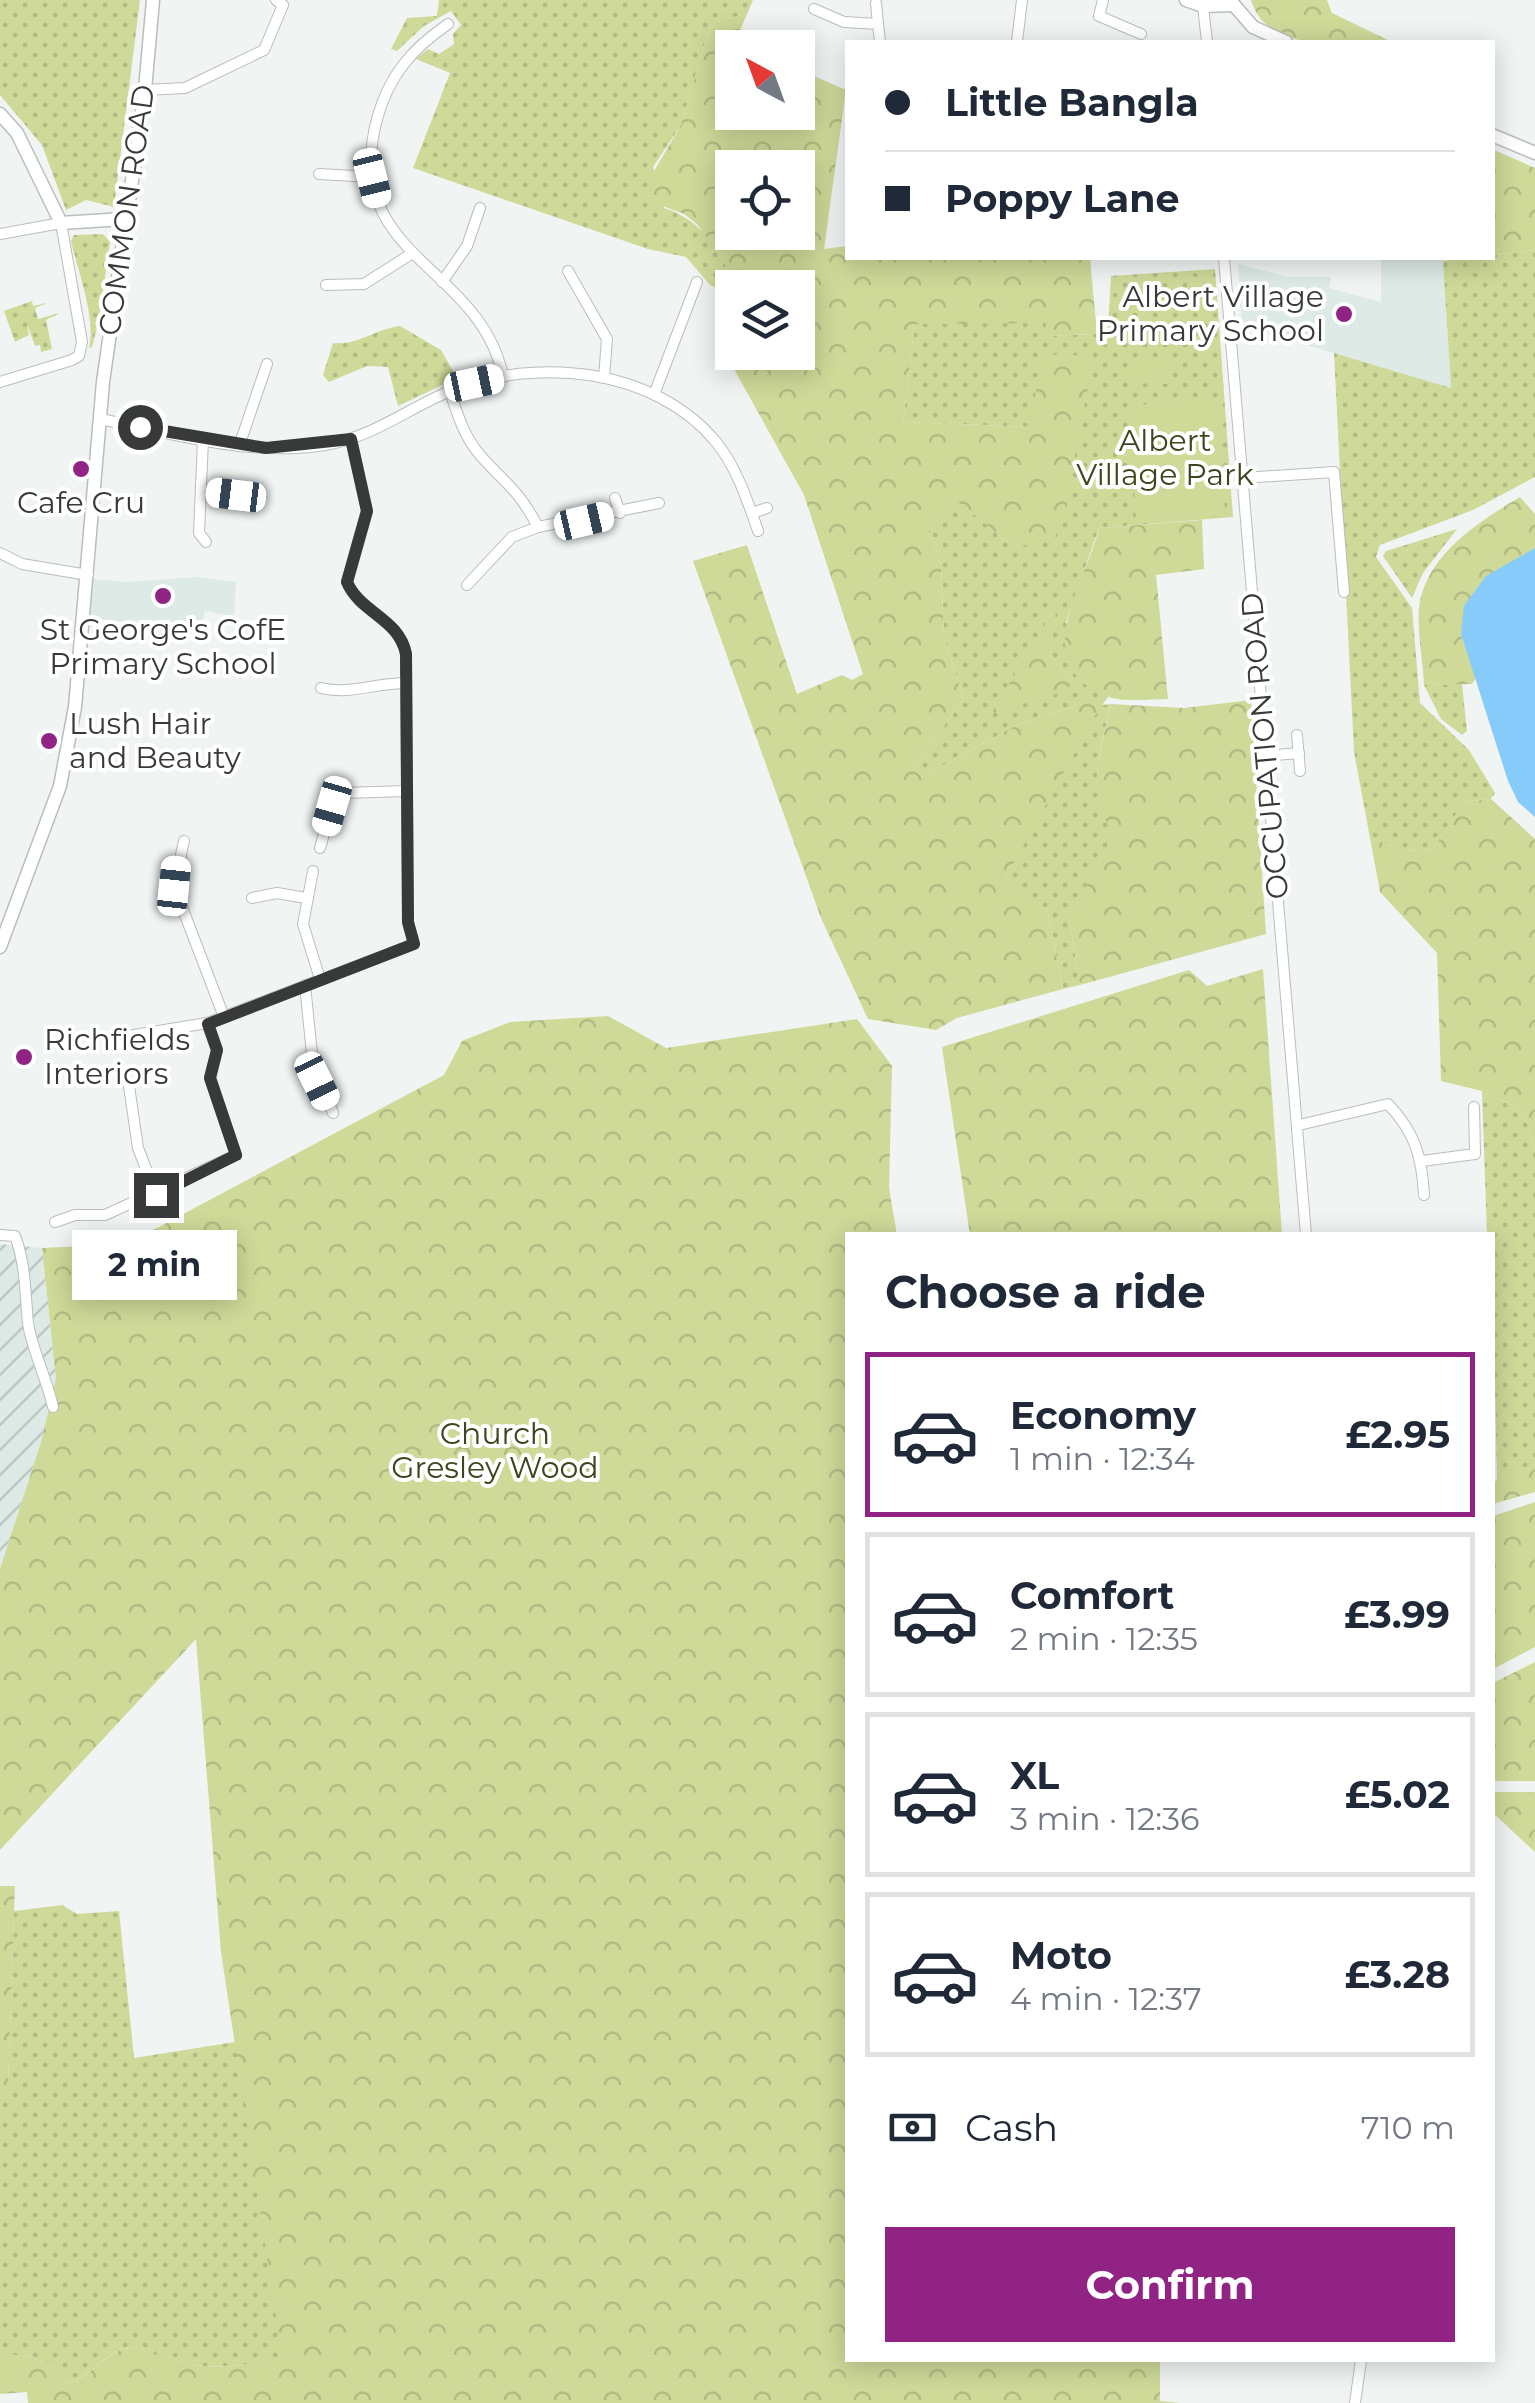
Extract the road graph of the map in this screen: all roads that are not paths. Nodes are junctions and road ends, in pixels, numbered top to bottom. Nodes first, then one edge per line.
1 (152, 0) edge
2 (1022, 0) edge
3 (1102, 0) edge
4 (1186, 0) edge
5 (876, 2) dead end
6 (280, 3) edge
7 (1234, 3) edge
8 (1203, 6) junction
9 (814, 9) dead end
10 (448, 24) dead end
11 (878, 24) junction
12 (1141, 34) dead end
13 (880, 40) edge
14 (1017, 40) edge
15 (1207, 40) edge
16 (1282, 40) edge
17 (145, 90) junction
18 (0, 114) edge
19 (1495, 135) edge
20 (1535, 154) edge
21 (319, 174) dead end
22 (372, 178) junction
23 (480, 208) dead end
24 (123, 219) junction
25 (61, 223) junction
26 (0, 234) edge
27 (411, 254) junction
28 (1224, 260) edge
29 (568, 271) dead end
30 (442, 282) junction
31 (697, 282) dead end
32 (326, 285) dead end
33 (686, 316) junction
34 (700, 320) dead end
35 (268, 364) dead end
36 (503, 377) junction
37 (604, 378) junction
38 (0, 382) edge
39 (450, 391) junction
40 (655, 392) junction
41 (100, 419) junction
42 (351, 439) junction
43 (202, 440) junction
44 (239, 446) junction
45 (1334, 456) dead end
46 (1334, 472) junction
47 (1242, 478) junction
48 (202, 491) junction
49 (236, 495) dead end
50 (615, 498) dead end
51 (659, 503) dead end
52 (768, 508) dead end
53 (620, 513) junction
54 (752, 514) junction
55 (538, 527) junction
56 (758, 531) dead end
57 (206, 542) dead end
58 (0, 553) edge
59 (88, 576) junction
60 (466, 585) dead end
61 (1344, 592) dead end
62 (406, 683) junction
63 (321, 688) dead end
64 (1298, 735) dead end
65 (1298, 753) junction
66 (1263, 756) junction
67 (1300, 771) dead end
68 (407, 791) junction
69 (184, 840) dead end
70 (320, 848) dead end
71 (312, 871) dead end
72 (252, 898) dead end
73 (306, 898) junction
74 (0, 947) edge
75 (320, 979) junction
76 (305, 984) junction
77 (224, 1017) junction
78 (208, 1024) junction
79 (116, 1038) dead end
80 (130, 1086) dead end
81 (1474, 1107) dead end
82 (333, 1113) dead end
83 (1299, 1124) junction
84 (1422, 1161) junction
85 (156, 1195) junction
86 (1424, 1195) dead end
87 (55, 1222) dead end
88 (1306, 1232) edge
89 (0, 1236) edge
90 (52, 1407) dead end
91 (1361, 2362) edge
92 (1355, 2403) edge

1 - 17 street, COMMON ROAD
2 - 14 street
3 - 12 street
4 - 8 street
5 - 11 street
6 - 17 street
7 - 8 street
7 - 16 street
8 - 15 street
9 - 11 street
10 - 22 street
11 - 13 street
17 - 24 street, COMMON ROAD
18 - 25 street
19 - 20 street
21 - 22 street
22 - 27 street
23 - 30 street
24 - 25 street
24 - 41 street, COMMON ROAD
25 - 26 street
25 - 38 street
27 - 30 street
27 - 32 street
28 - 47 street, OCCUPATION ROAD
29 - 37 street
30 - 36 street
31 - 33 street
33 - 34 street
33 - 40 street
35 - 44 street
36 - 37 street
36 - 39 street
37 - 40 street
39 - 42 street
39 - 55 street
40 - 54 street
41 - 43 street
41 - 59 street, COMMON ROAD
42 - 44 street
42 - 62 street
43 - 44 street
43 - 48 street
45 - 46 street
46 - 47 street
46 - 61 street
47 - 66 street, OCCUPATION ROAD
48 - 49 street
48 - 57 street
50 - 53 street
51 - 53 street
52 - 54 street
53 - 55 street
54 - 56 street
55 - 60 street
58 - 59 street
59 - 74 street, COMMON ROAD
62 - 63 street
62 - 68 street
64 - 65 street
65 - 66 street
65 - 67 street
66 - 83 street, OCCUPATION ROAD
68 - 70 street
68 - 75 street
69 - 77 street
71 - 73 street
72 - 73 street
73 - 75 street
75 - 76 street
76 - 77 street
76 - 82 street
77 - 78 street
78 - 79 street
78 - 85 street
80 - 85 street
81 - 84 street
83 - 84 street
83 - 88 street, OCCUPATION ROAD
84 - 86 street
85 - 87 street
89 - 90 street
91 - 92 street

